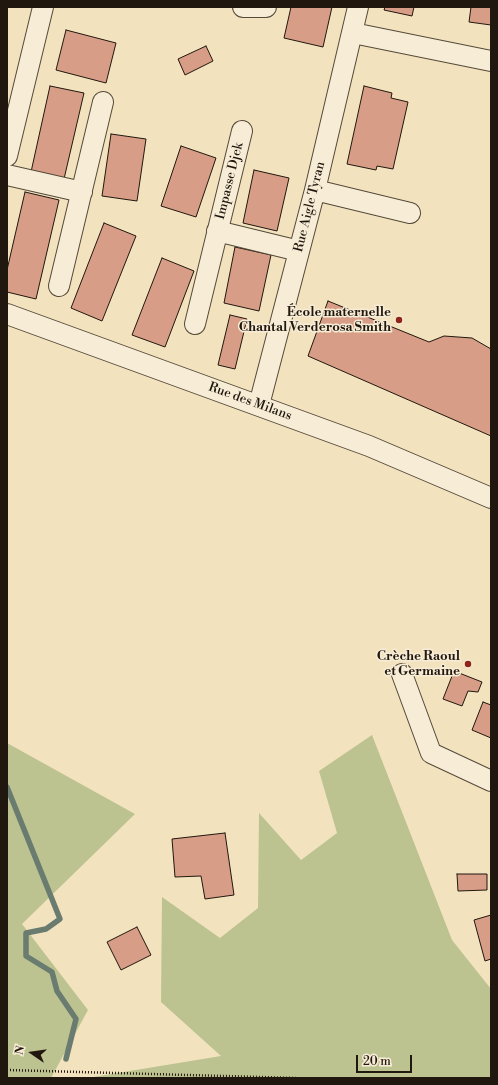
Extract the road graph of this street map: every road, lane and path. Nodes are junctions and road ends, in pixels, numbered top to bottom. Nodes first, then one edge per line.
1 (42, 7) edge
2 (243, 7) edge
3 (266, 7) edge
4 (358, 7) edge
5 (353, 33) junction
6 (491, 61) edge
7 (103, 102) dead end
8 (242, 131) dead end
9 (7, 156) edge
10 (7, 174) edge
11 (315, 190) junction
12 (82, 192) junction
13 (410, 213) dead end
14 (217, 231) junction
15 (299, 251) junction
16 (59, 286) dead end
17 (7, 314) edge
18 (195, 324) dead end
19 (259, 406) junction
20 (491, 498) edge
21 (402, 674) dead end
22 (491, 781) edge
23 (7, 1070) edge
24 (296, 1078) edge

1 - 9 street
2 - 3 street
4 - 5 street, Rue Aigle Tyran
5 - 6 street
5 - 11 street, Rue Aigle Tyran
7 - 12 street
8 - 14 street, Impasse Djek
10 - 12 street
11 - 13 street
11 - 15 street, Rue Aigle Tyran
12 - 16 street
14 - 15 street, Impasse Djek
14 - 18 street, Impasse Djek
15 - 19 street, Rue Aigle Tyran
17 - 19 street, Rue des Milans
19 - 20 street, Rue des Milans
21 - 22 street
23 - 24 path

